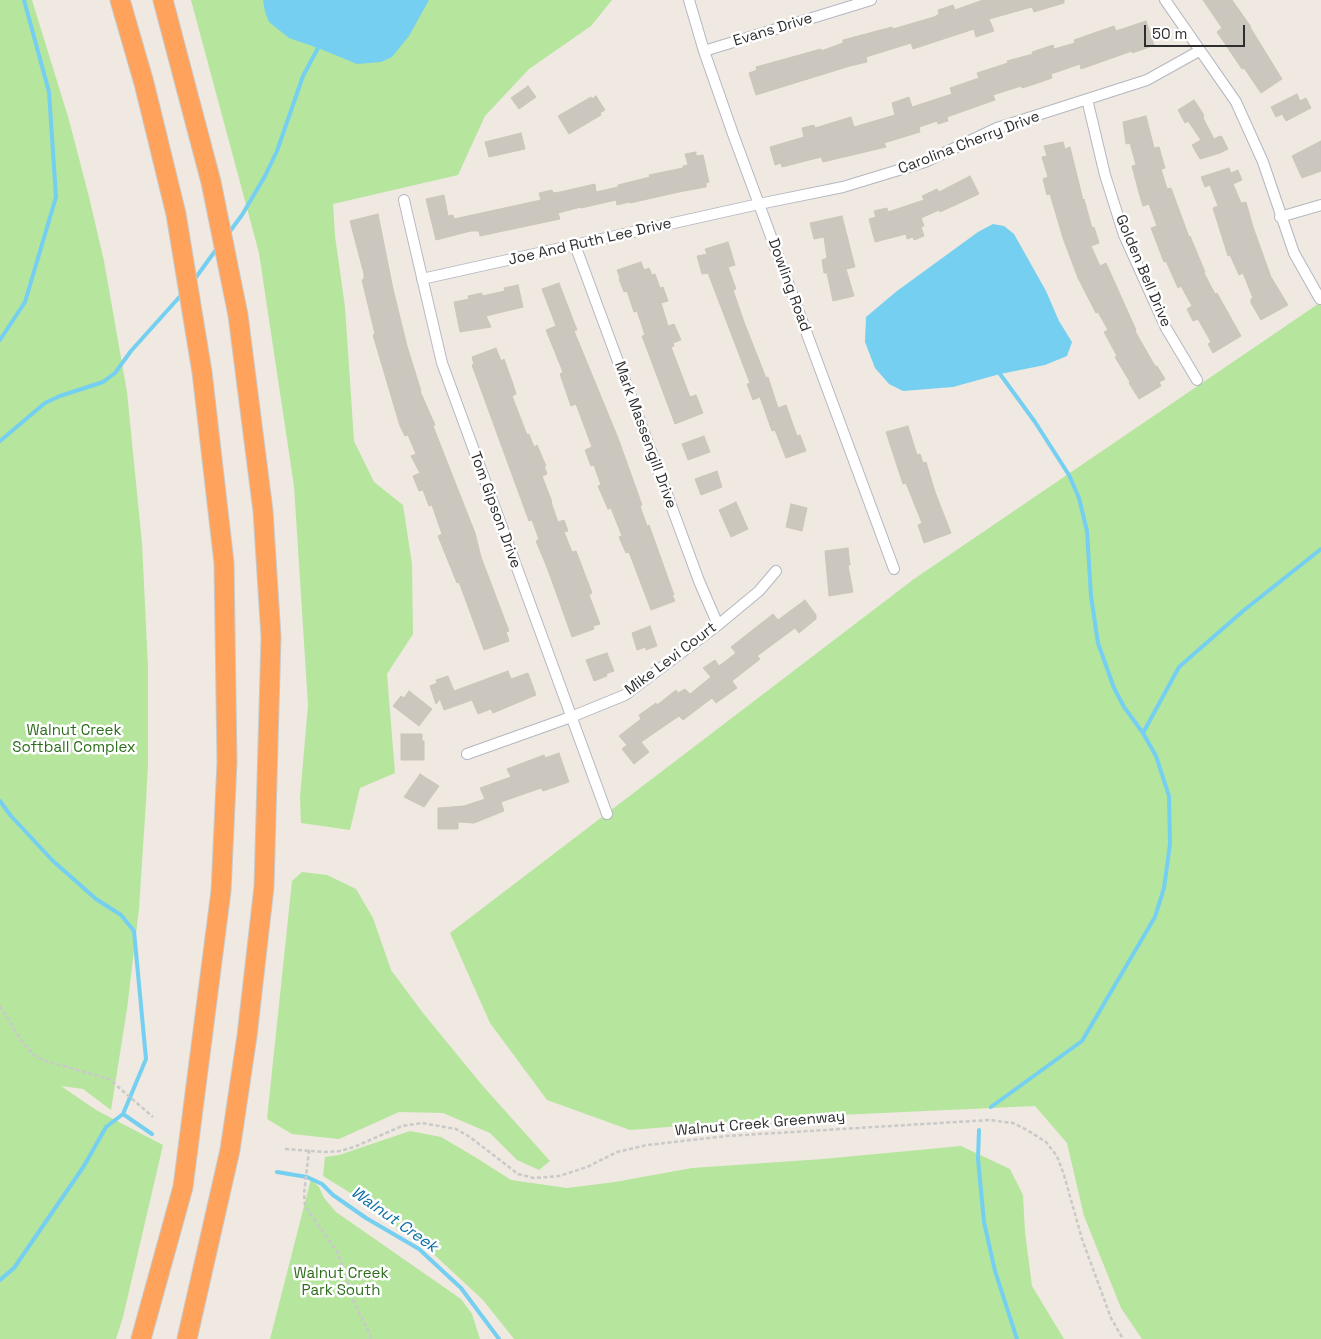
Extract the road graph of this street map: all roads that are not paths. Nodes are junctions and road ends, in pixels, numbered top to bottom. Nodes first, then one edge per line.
1 (120, 0) edge
2 (163, 0) edge
3 (689, 0) edge
4 (871, 0) edge
5 (1165, 0) edge
6 (704, 51) junction
7 (1199, 51) junction
8 (1087, 99) junction
9 (404, 200) dead end
10 (759, 204) junction
11 (1321, 205) edge
12 (1280, 217) junction
13 (575, 245) junction
14 (422, 279) junction
15 (1320, 299) dead end
16 (1197, 380) dead end
17 (894, 569) dead end
18 (776, 571) dead end
19 (718, 625) junction
20 (570, 717) junction
21 (467, 754) dead end
22 (607, 814) dead end
23 (141, 1339) edge
24 (187, 1339) edge

1 - 23 highway
2 - 24 highway
3 - 6 street, Dowling Road
4 - 6 street, Evans Drive
5 - 7 street
6 - 10 street, Dowling Road
7 - 8 street, Carolina Cherry Drive
7 - 12 street
8 - 10 street, Carolina Cherry Drive
8 - 16 street, Golden Bell Drive
9 - 14 street, Tom Gipson Drive
10 - 13 street, Joe And Ruth Lee Drive
10 - 17 street, Dowling Road
11 - 12 street
12 - 15 street
13 - 14 street, Joe And Ruth Lee Drive
13 - 19 street, Mark Massengill Drive
14 - 20 street, Tom Gipson Drive
18 - 19 street, Mike Levi Court
19 - 20 street, Mike Levi Court
20 - 21 street, Mike Levi Court
20 - 22 street, Tom Gipson Drive

